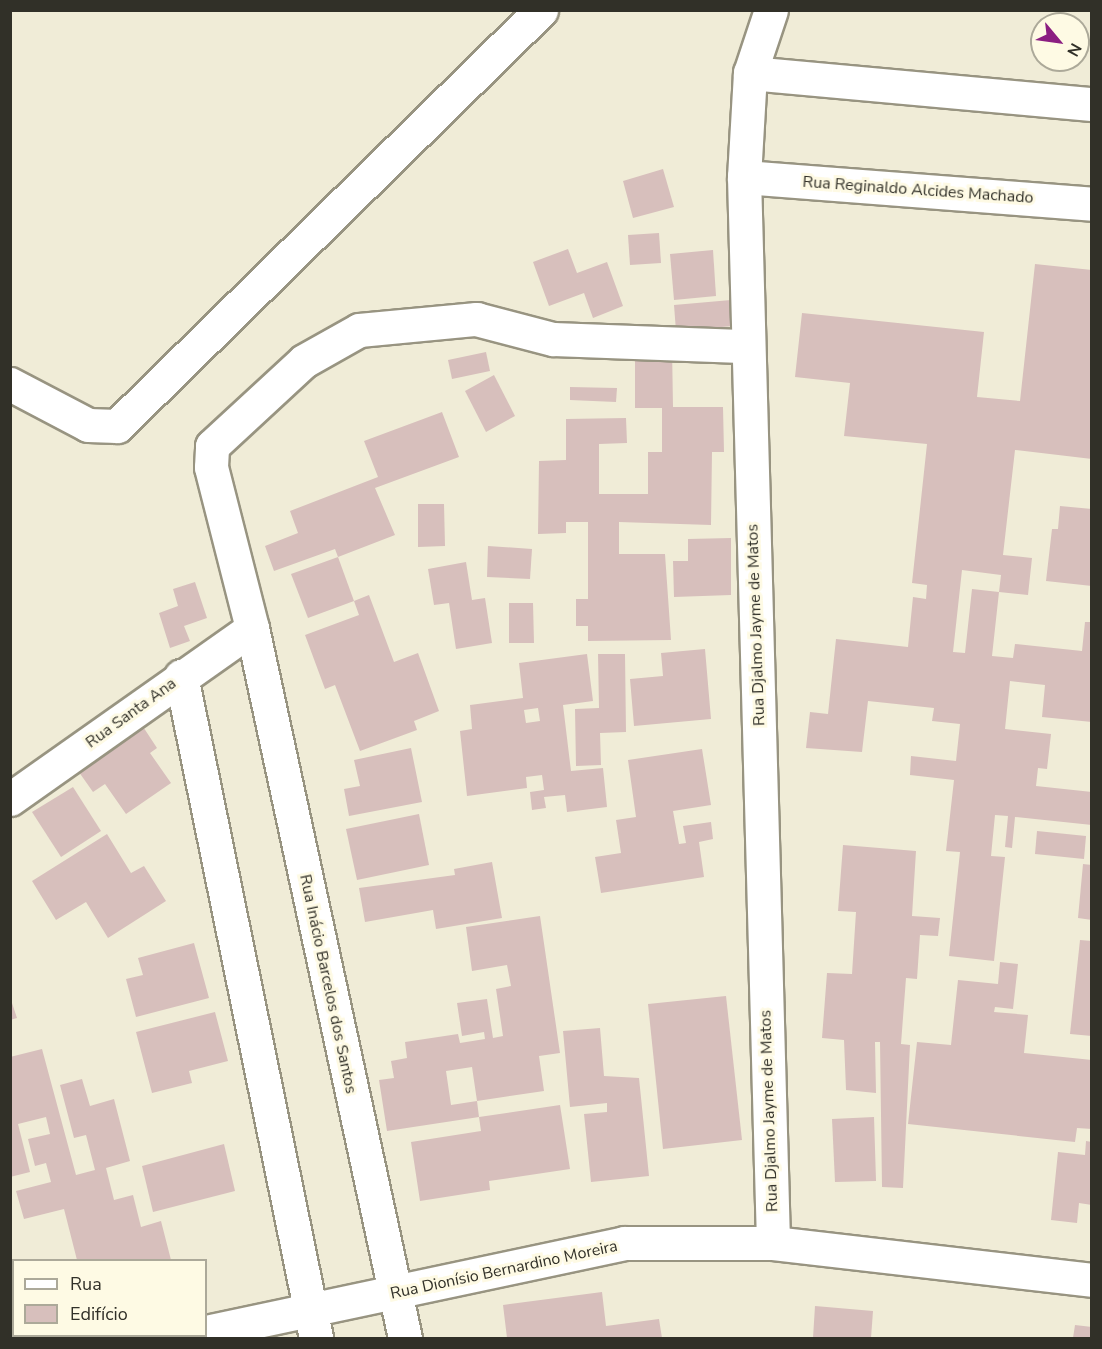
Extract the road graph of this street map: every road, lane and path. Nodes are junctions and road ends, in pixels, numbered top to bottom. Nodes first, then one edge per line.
1 (541, 10) edge
2 (771, 10) edge
3 (750, 73) junction
4 (1092, 104) edge
5 (744, 177) junction
6 (1092, 204) edge
7 (748, 346) junction
8 (10, 384) edge
9 (252, 628) junction
10 (181, 676) junction
11 (10, 799) edge
12 (773, 1243) junction
13 (1092, 1280) edge
14 (395, 1295) junction
15 (313, 1323) edge
16 (207, 1332) edge
17 (405, 1338) edge

1 - 8 street
2 - 3 street, Rua Djalmo Jayme de Matos
3 - 4 street
3 - 5 street, Rua Djalmo Jayme de Matos
5 - 6 street, Rua Reginaldo Alcides Machado
5 - 7 street, Rua Djalmo Jayme de Matos
7 - 9 street, Rua Inácio Barcelos dos Santos
7 - 12 street, Rua Djalmo Jayme de Matos
9 - 10 street, Rua Santa Ana
9 - 14 street, Rua Inácio Barcelos dos Santos
10 - 11 street, Rua Santa Ana
10 - 15 street
12 - 13 street, Rua Dionísio Bernardino Moreira
12 - 14 street, Rua Dionísio Bernardino Moreira
14 - 15 street, Rua Dionísio Bernardino Moreira
14 - 17 street, Rua Inácio Barcelos dos Santos
15 - 16 street, Rua Dionísio Bernardino Moreira

